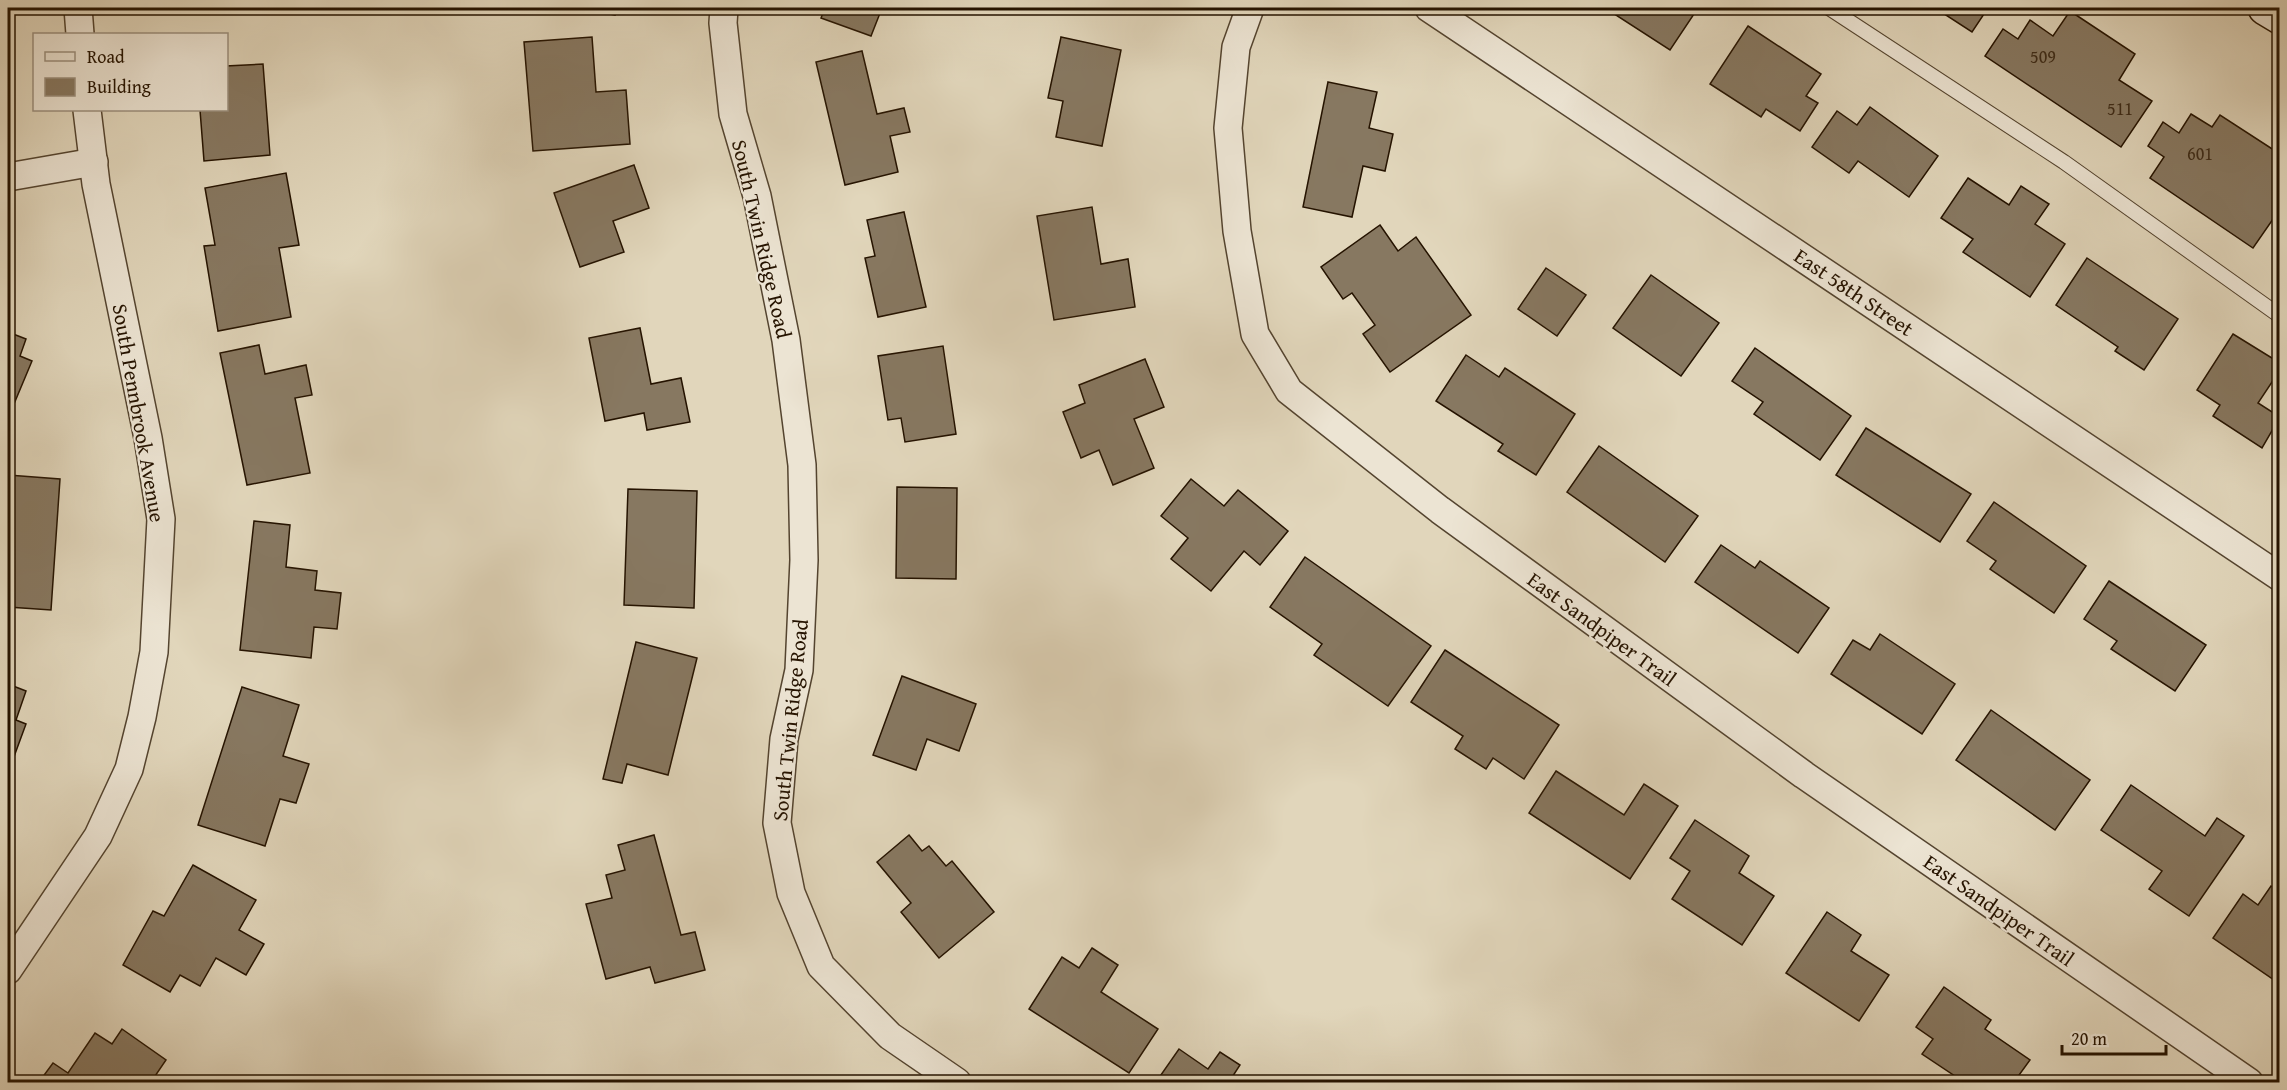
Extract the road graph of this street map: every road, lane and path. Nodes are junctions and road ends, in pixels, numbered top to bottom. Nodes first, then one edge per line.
1 (78, 8) edge
2 (724, 8) edge
3 (1250, 8) edge
4 (1429, 8) edge
5 (1829, 8) edge
6 (2265, 8) edge
7 (2280, 17) edge
8 (80, 33) edge
9 (87, 111) edge
10 (94, 162) junction
11 (8, 177) edge
12 (2280, 316) edge
13 (2280, 577) edge
14 (8, 970) edge
15 (957, 1083) edge
16 (2249, 1083) edge

1 - 8 street
2 - 15 street, South Twin Ridge Road
3 - 16 street, East Sandpiper Trail
4 - 13 street, East 58th Street
5 - 12 lane
6 - 7 main road
9 - 10 street, South Pennbrook Avenue
10 - 11 street
10 - 14 street, South Pennbrook Avenue

